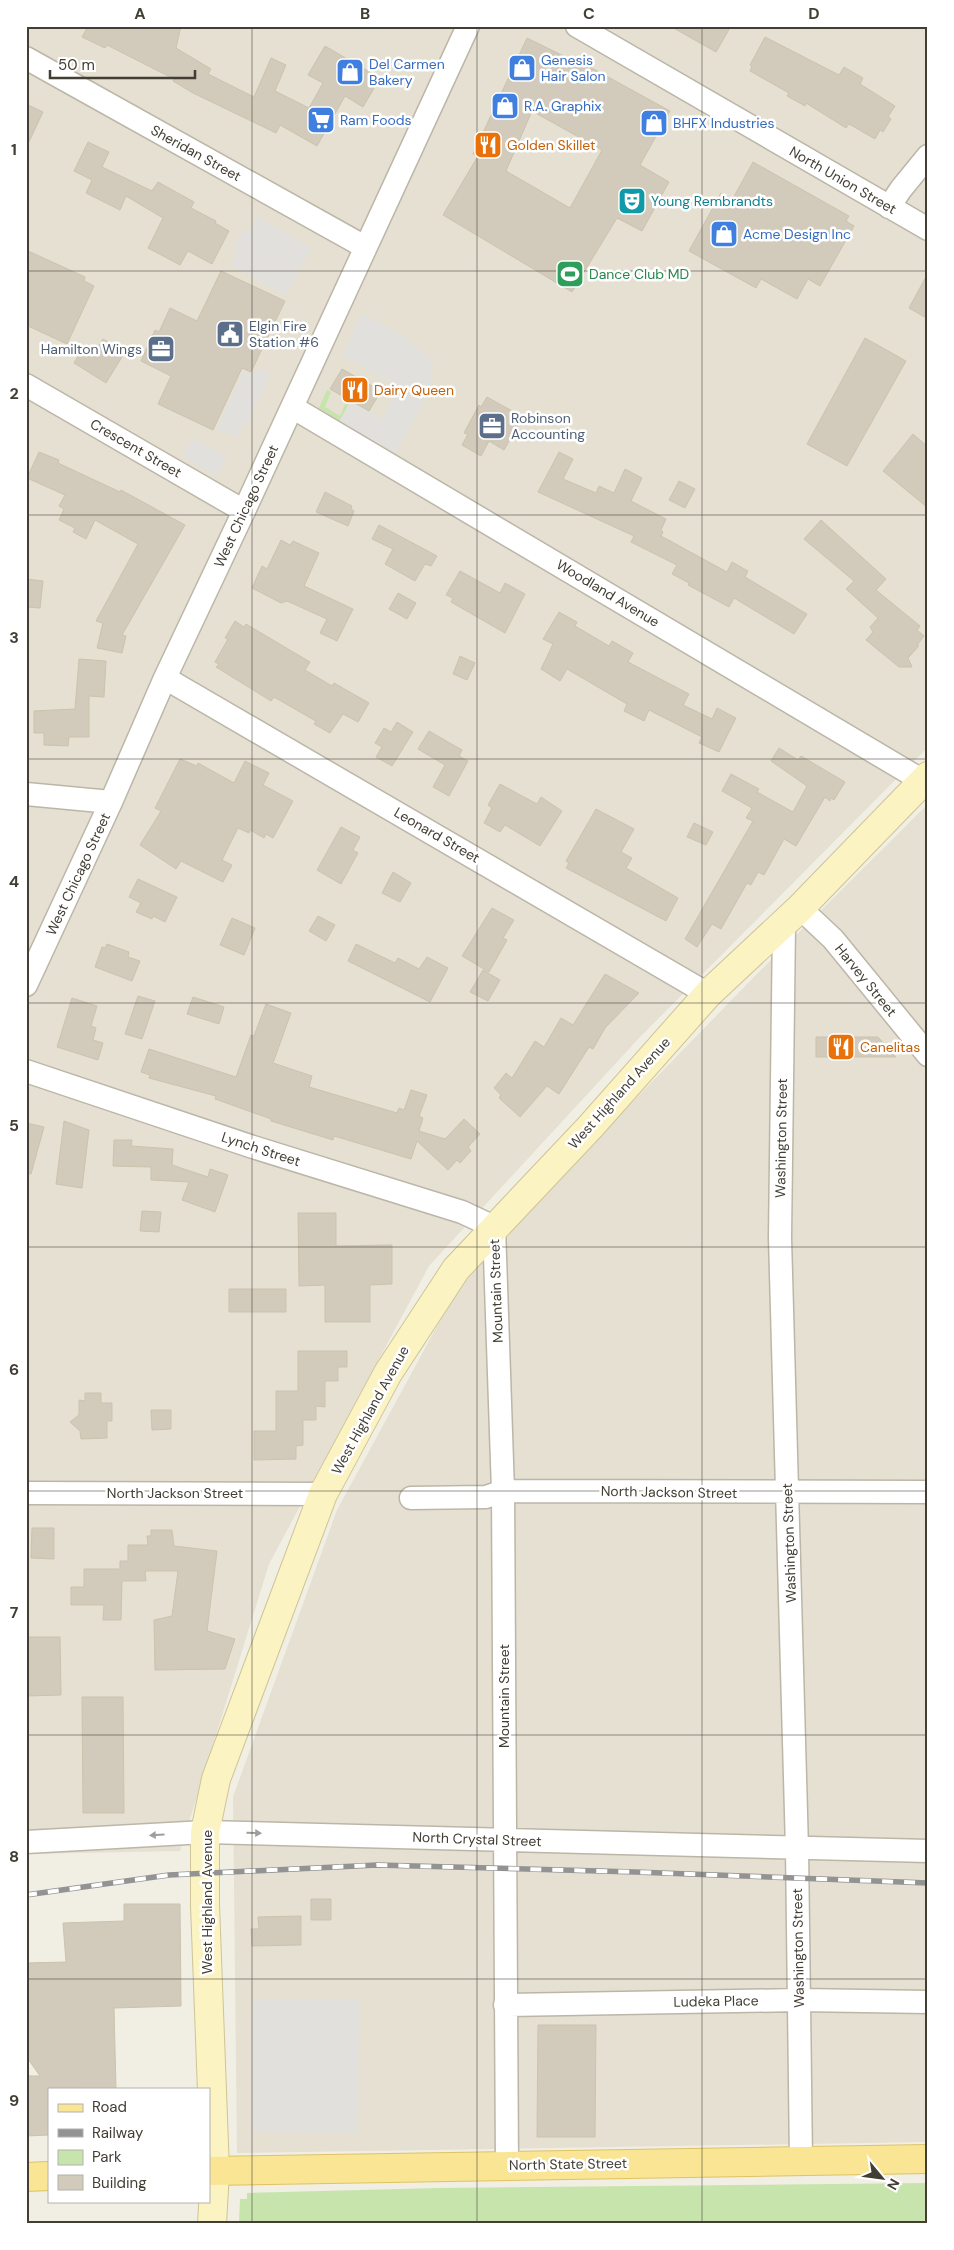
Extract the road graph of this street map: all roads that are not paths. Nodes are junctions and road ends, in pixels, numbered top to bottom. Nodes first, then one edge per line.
1 (468, 26) edge
2 (577, 26) edge
3 (26, 58) edge
4 (928, 156) edge
5 (889, 207) junction
6 (928, 229) edge
7 (366, 247) junction
8 (26, 385) edge
9 (292, 407) junction
10 (244, 512) junction
11 (165, 678) junction
12 (925, 779) edge
13 (26, 794) edge
14 (111, 802) junction
15 (792, 916) junction
16 (26, 985) edge
17 (708, 994) junction
18 (928, 1055) edge
19 (26, 1071) edge
20 (494, 1227) junction
21 (503, 1491) junction
22 (928, 1492) edge
23 (26, 1493) edge
24 (788, 1493) junction
25 (323, 1494) junction
26 (411, 1498) dead end
27 (206, 1832) junction
28 (505, 1840) junction
29 (26, 1842) edge
30 (797, 1849) junction
31 (928, 1851) edge
32 (799, 2000) junction
33 (928, 2002) edge
34 (505, 2005) junction
35 (210, 2088) edge
36 (210, 2095) edge
37 (928, 2159) edge
38 (801, 2162) junction
39 (507, 2165) junction
40 (212, 2171) edge
41 (48, 2176) edge
42 (26, 2177) edge
43 (212, 2224) edge

1 - 7 street, West Chicago Street
2 - 5 street, North Union Street
3 - 7 street, Sheridan Street
4 - 5 street
5 - 6 street, North Union Street
7 - 9 street, West Chicago Street
8 - 10 street, Crescent Street
9 - 10 street, West Chicago Street
9 - 12 street, Woodland Avenue
10 - 11 street, West Chicago Street
11 - 14 street, West Chicago Street
11 - 17 street, Leonard Street
12 - 15 main road, West Highland Avenue
13 - 14 street
14 - 16 street, West Chicago Street
15 - 17 main road, West Highland Avenue
15 - 18 street, Harvey Street
15 - 24 street, Washington Street
17 - 20 main road, West Highland Avenue
19 - 20 street, Lynch Street
20 - 21 street, Mountain Street
20 - 25 main road, West Highland Avenue
21 - 24 street, North Jackson Street
21 - 26 street, North Jackson Street
21 - 28 street, Mountain Street
22 - 24 street, North Jackson Street
23 - 25 street, North Jackson Street
24 - 30 street, Washington Street
25 - 27 main road, West Highland Avenue
27 -> 28 street, North Crystal Street
27 -> 29 street, North Crystal Street
27 - 35 main road, West Highland Avenue
28 - 30 street, North Crystal Street
28 - 34 street, Mountain Street
30 - 31 street, North Crystal Street
30 - 32 street, Washington Street
32 - 33 street, Ludeka Place
32 - 34 street, Ludeka Place
32 - 38 street, Washington Street
34 - 39 street, Mountain Street
36 - 40 main road, West Highland Avenue
37 - 38 main road, North State Street
38 - 39 main road, North State Street
39 - 40 main road, North State Street
40 - 43 main road, West Highland Avenue
41 - 42 main road

